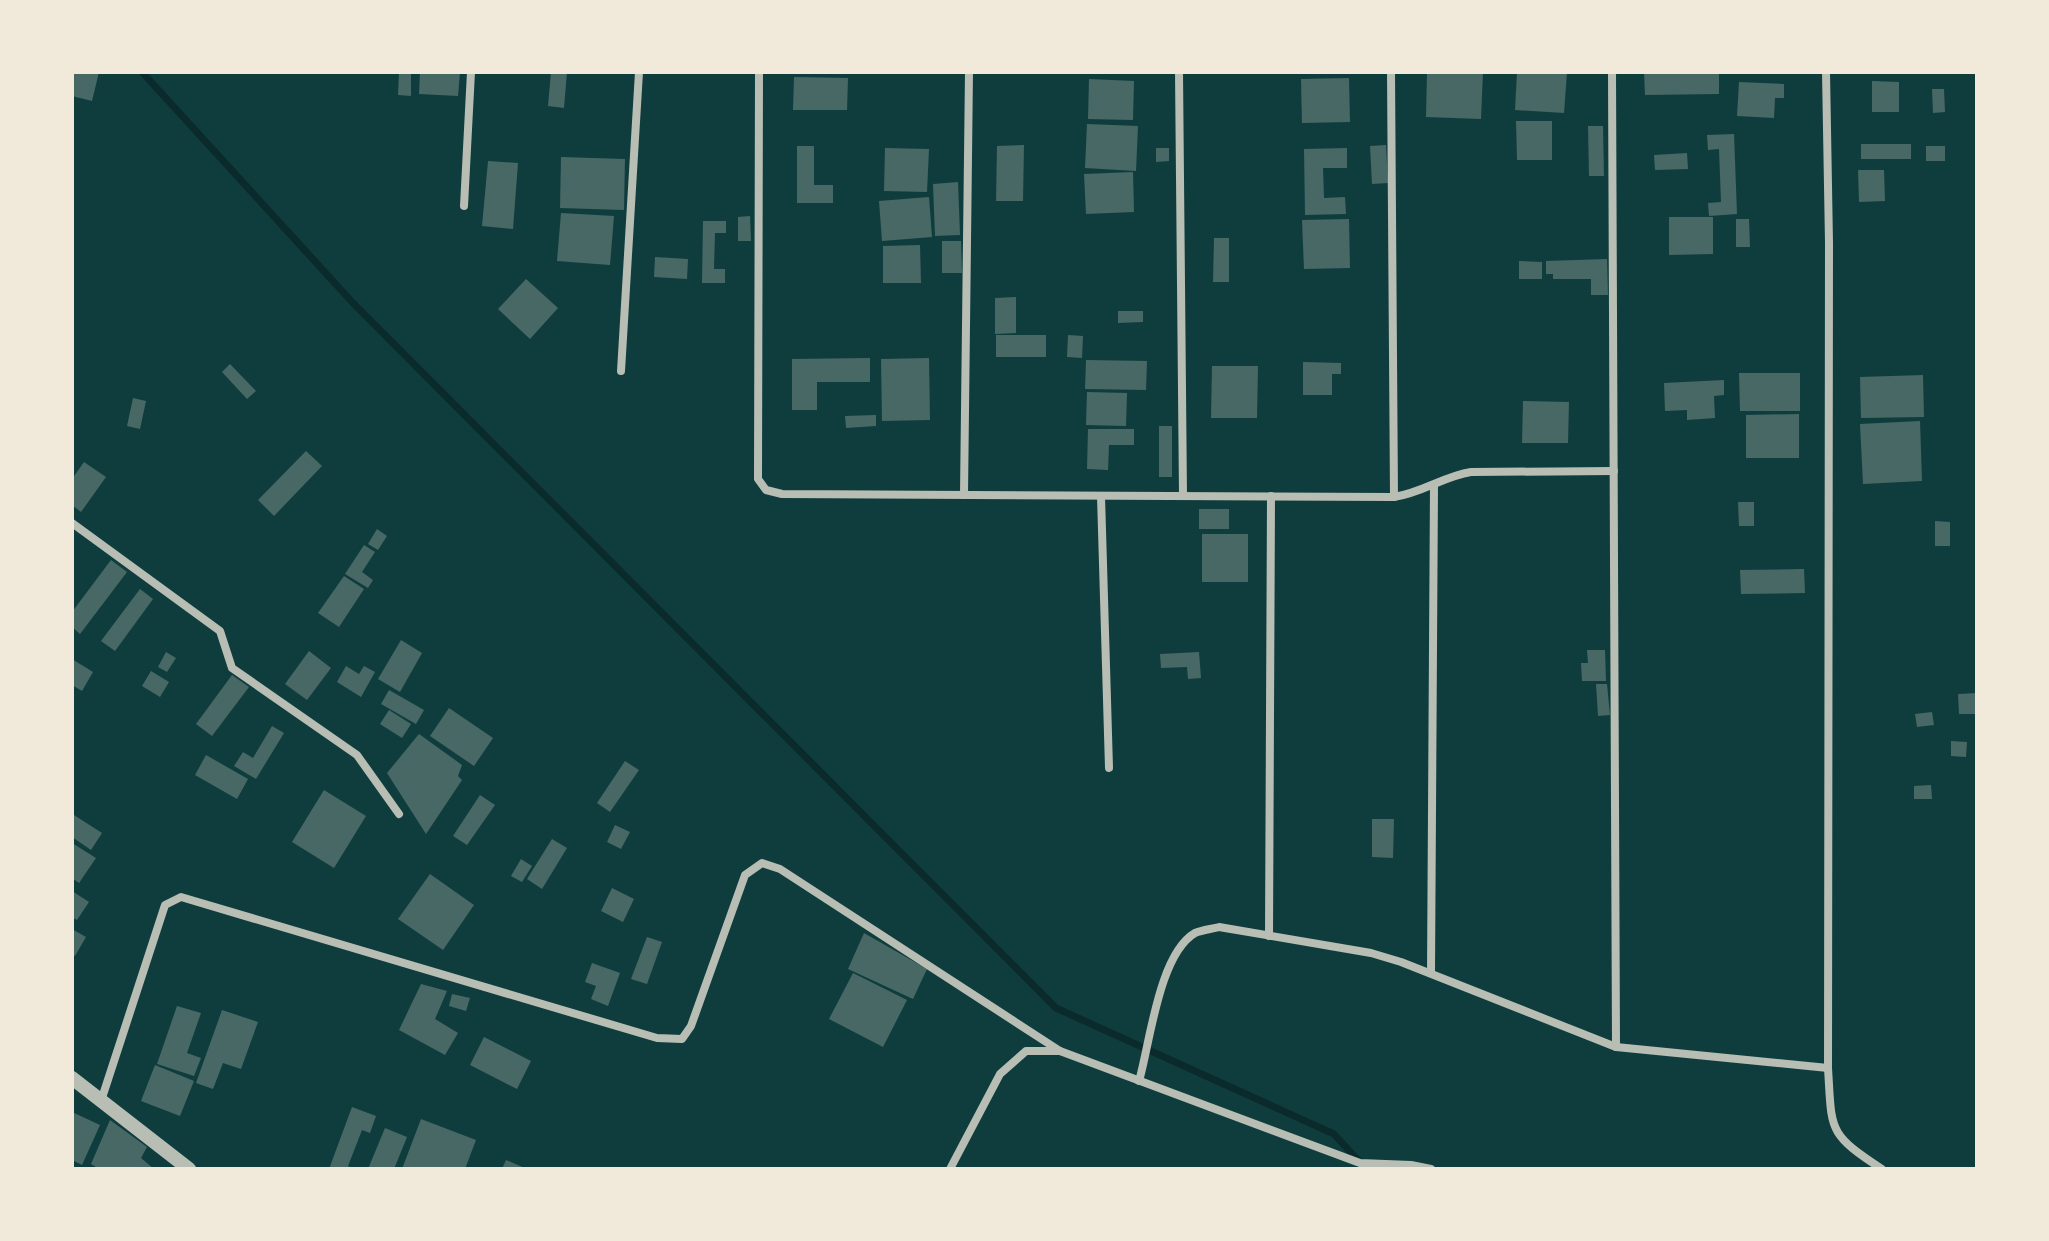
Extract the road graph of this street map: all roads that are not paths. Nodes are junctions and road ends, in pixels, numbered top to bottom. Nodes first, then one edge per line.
1 (471, 72) edge
2 (639, 72) edge
3 (759, 72) edge
4 (969, 72) edge
5 (1179, 72) edge
6 (1391, 72) edge
7 (1612, 72) edge
8 (1826, 72) edge
9 (464, 206) dead end
10 (621, 371) dead end
11 (1614, 471) junction
12 (1434, 485) junction
13 (964, 495) junction
14 (1101, 496) junction
15 (1183, 496) junction
16 (1271, 496) junction
17 (1394, 497) junction
18 (72, 523) edge
19 (1109, 768) dead end
20 (399, 814) dead end
21 (1269, 936) junction
22 (1431, 973) junction
23 (1616, 1047) junction
24 (1060, 1051) junction
25 (1828, 1068) junction
26 (72, 1078) edge
27 (1139, 1081) junction
28 (101, 1101) junction
29 (189, 1169) edge
30 (950, 1169) edge
31 (1431, 1169) edge
32 (1882, 1169) edge

1 - 9 street
2 - 10 street
3 - 13 street
4 - 13 street
5 - 15 street
6 - 17 street
7 - 11 street
8 - 25 street
11 - 12 street
11 - 23 street
12 - 17 street
12 - 22 street
13 - 14 street
14 - 15 street
14 - 19 street
15 - 16 street
16 - 17 street
16 - 21 street
18 - 20 street
21 - 22 street
21 - 27 street
22 - 23 street
23 - 25 street
24 - 27 street
24 - 28 street
24 - 30 street
25 - 32 street
26 - 28 street
27 - 31 street
28 - 29 street

